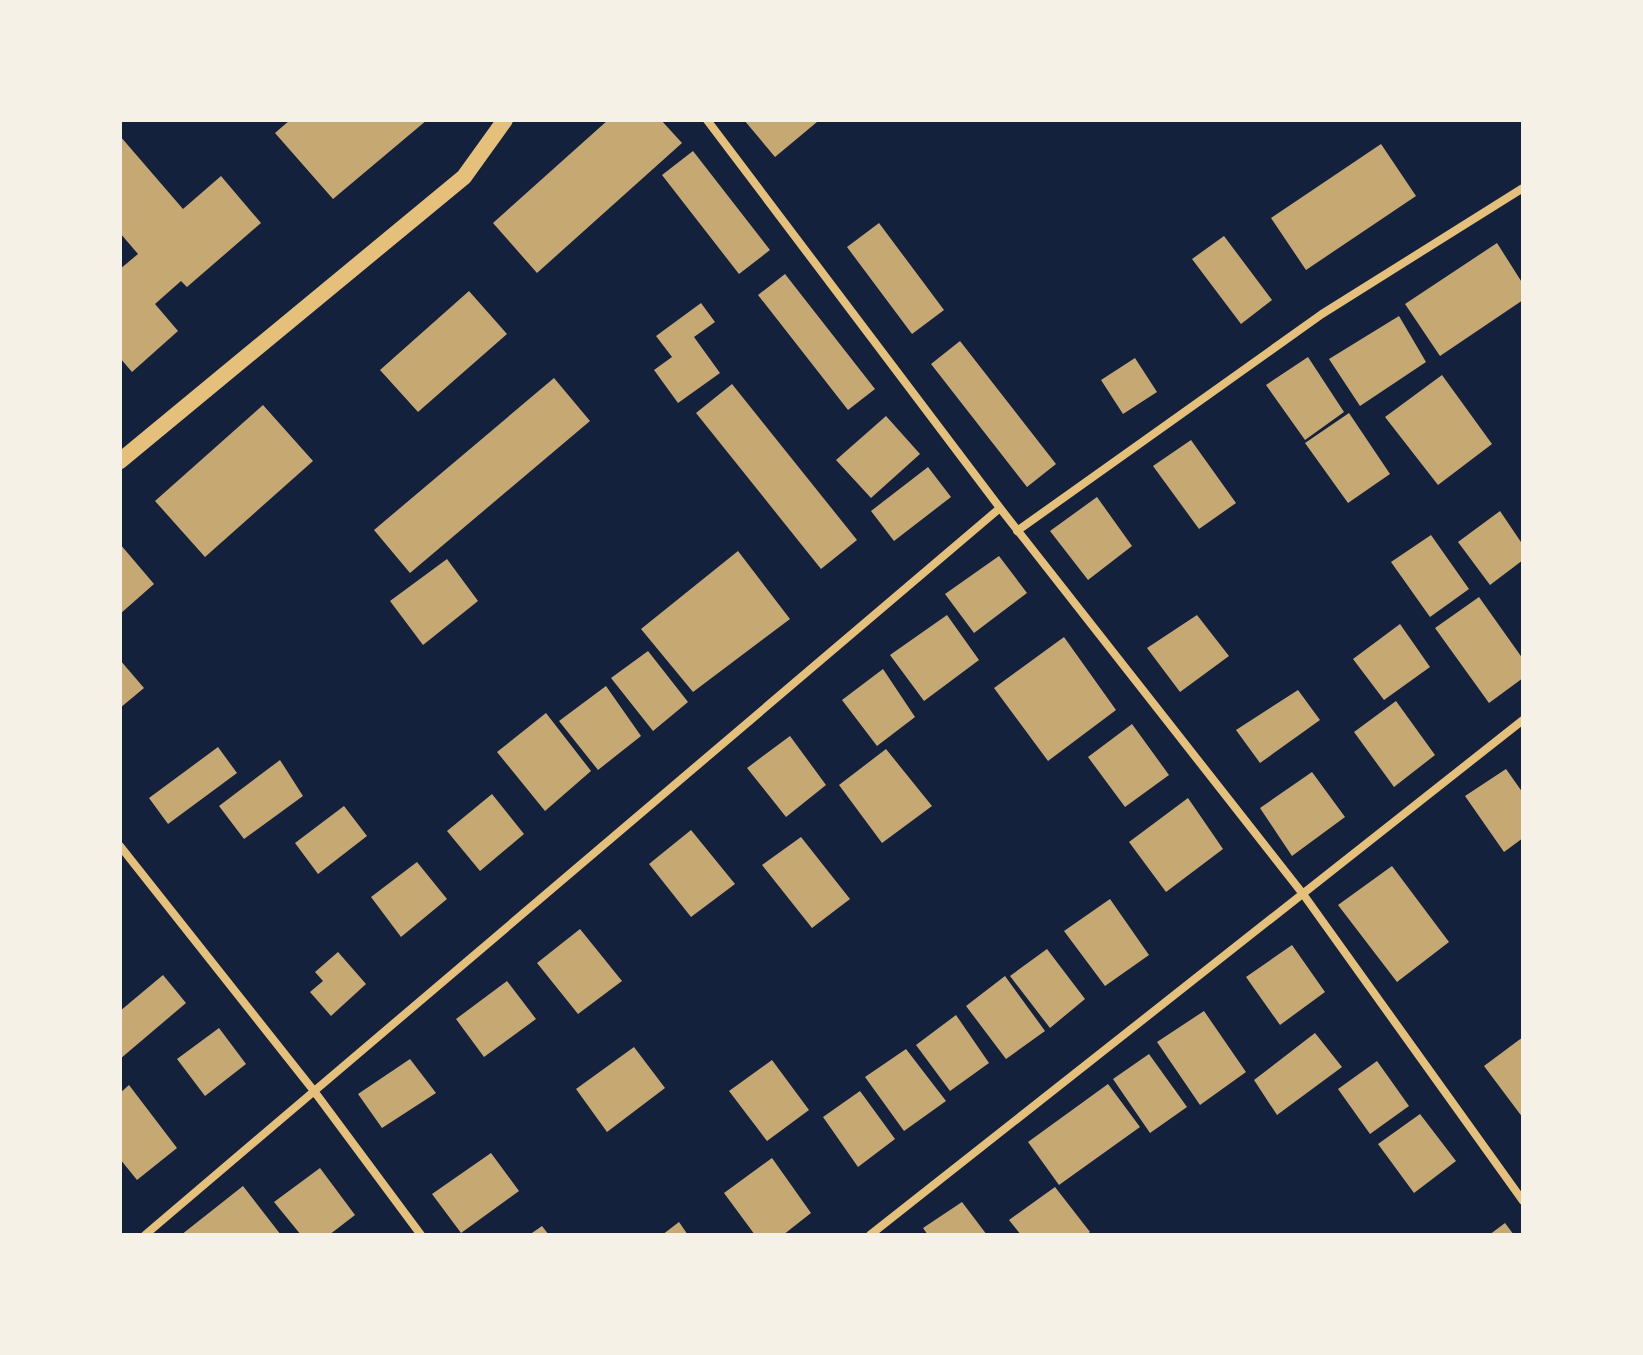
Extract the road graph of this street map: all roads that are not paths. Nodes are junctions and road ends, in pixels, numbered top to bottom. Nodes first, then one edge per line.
1 (505, 120) edge
2 (707, 120) edge
3 (1523, 188) edge
4 (120, 461) edge
5 (1000, 508) junction
6 (1017, 531) junction
7 (1523, 720) edge
8 (120, 846) edge
9 (1303, 894) junction
10 (314, 1091) junction
11 (1523, 1201) edge
12 (145, 1235) edge
13 (421, 1235) edge
14 (870, 1235) edge

1 - 4 main road
2 - 5 street
3 - 6 street
5 - 6 street
5 - 10 street
6 - 9 street
7 - 9 street
8 - 10 street
9 - 11 street
9 - 14 street
10 - 12 street
10 - 13 street

